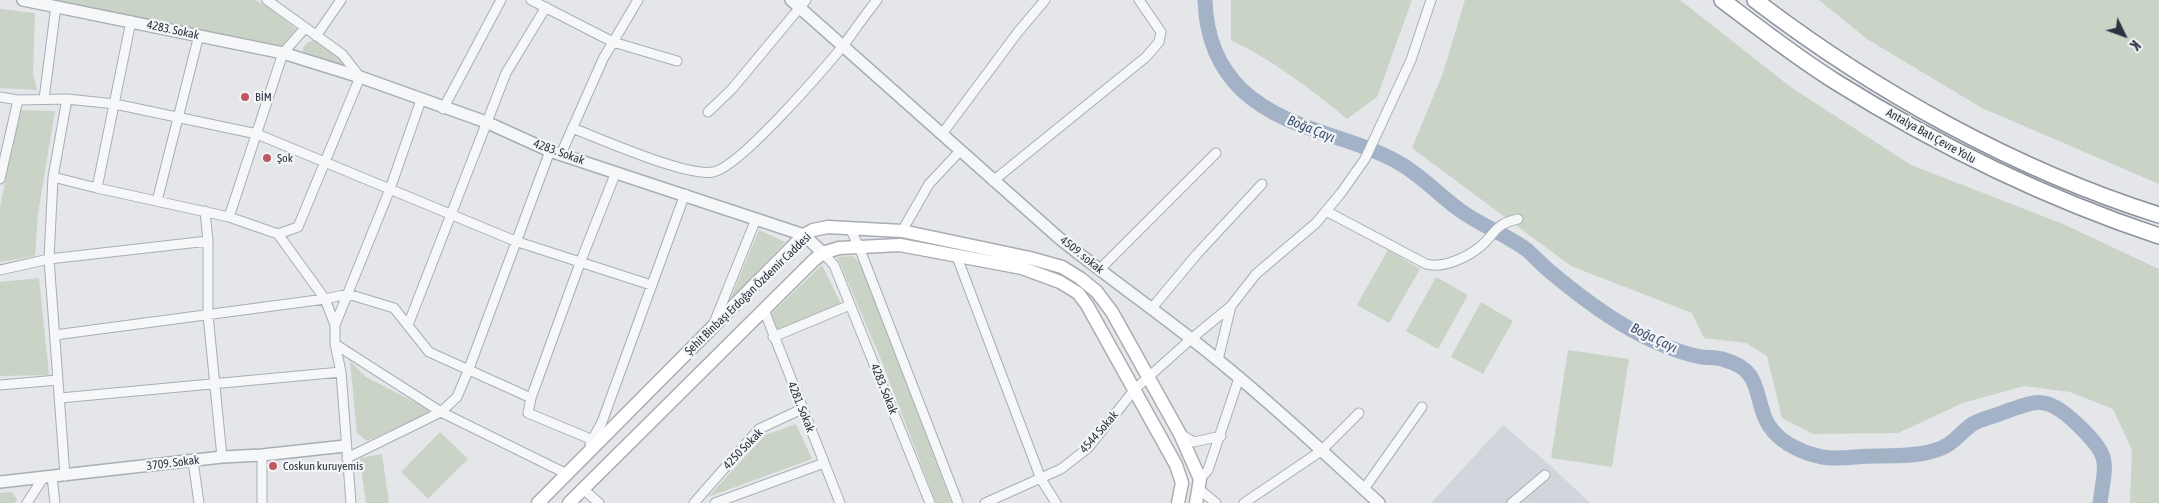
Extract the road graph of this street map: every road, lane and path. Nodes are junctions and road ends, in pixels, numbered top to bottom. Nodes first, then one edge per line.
1 (23, 0) edge
2 (266, 0) edge
3 (341, 0) edge
4 (501, 0) edge
5 (531, 0) edge
6 (638, 0) edge
7 (877, 0) edge
8 (1045, 0) edge
9 (1138, 0) edge
10 (1431, 0) edge
11 (1722, 0) edge
12 (1755, 0) edge
13 (278, 2) edge
14 (798, 3) edge
15 (56, 6) junction
16 (546, 7) junction
17 (130, 21) junction
18 (304, 28) junction
19 (199, 35) junction
20 (316, 36) junction
21 (613, 42) junction
22 (842, 46) junction
23 (283, 53) junction
24 (677, 61) dead end
25 (360, 77) junction
26 (0, 97) edge
27 (44, 99) junction
28 (66, 99) junction
29 (18, 100) junction
30 (421, 100) junction
31 (115, 104) junction
32 (443, 109) junction
33 (708, 112) dead end
34 (179, 116) junction
35 (486, 122) junction
36 (572, 128) junction
37 (257, 134) junction
38 (942, 134) junction
39 (960, 151) junction
40 (555, 152) junction
41 (1216, 153) dead end
42 (324, 162) junction
43 (616, 172) junction
44 (53, 177) junction
45 (0, 179) edge
46 (993, 181) junction
47 (1262, 184) dead end
48 (97, 188) junction
49 (390, 189) junction
50 (684, 194) junction
51 (157, 201) junction
52 (205, 211) junction
53 (1326, 212) junction
54 (451, 215) junction
55 (2159, 215) edge
56 (229, 216) junction
57 (756, 219) junction
58 (1518, 219) dead end
59 (850, 228) junction
60 (902, 231) junction
61 (278, 234) junction
62 (804, 236) junction
63 (2159, 236) edge
64 (515, 241) junction
65 (208, 242) junction
66 (859, 247) junction
67 (823, 253) junction
68 (957, 257) junction
69 (49, 259) junction
70 (580, 263) junction
71 (0, 270) edge
72 (1100, 270) junction
73 (651, 285) junction
74 (348, 294) junction
75 (325, 299) junction
76 (850, 305) junction
77 (1231, 306) junction
78 (1152, 308) junction
79 (764, 310) junction
80 (208, 315) junction
81 (335, 325) junction
82 (408, 325) junction
83 (711, 330) junction
84 (55, 335) junction
85 (773, 337) junction
86 (1191, 339) junction
87 (335, 344) junction
88 (1218, 360) junction
89 (468, 371) junction
90 (340, 372) junction
91 (1149, 377) junction
92 (1240, 378) junction
93 (58, 380) junction
94 (0, 385) edge
95 (216, 385) junction
96 (1135, 389) junction
97 (60, 398) junction
98 (532, 398) junction
99 (1422, 408) dead end
100 (802, 409) junction
101 (442, 412) junction
102 (1359, 414) dead end
103 (1180, 434) junction
104 (1221, 436) junction
105 (593, 440) junction
106 (346, 446) junction
107 (1321, 450) junction
108 (262, 455) junction
109 (222, 457) junction
110 (584, 457) junction
111 (346, 458) junction
112 (194, 461) junction
113 (824, 463) junction
114 (566, 474) junction
115 (1545, 475) dead end
116 (65, 476) junction
117 (48, 477) junction
118 (1040, 479) junction
119 (0, 482) edge
120 (1200, 484) junction
121 (583, 488) junction
122 (1364, 489) junction
123 (988, 502) edge
124 (27, 503) edge
125 (55, 503) edge
126 (199, 503) edge
127 (262, 503) edge
128 (351, 503) edge
129 (538, 503) edge
130 (569, 503) edge
131 (599, 503) edge
132 (694, 503) edge
133 (715, 503) edge
134 (840, 503) edge
135 (930, 503) edge
136 (958, 503) edge
137 (1056, 503) edge
138 (1178, 503) edge
139 (1196, 503) edge
140 (1216, 503) edge
141 (1244, 503) edge
142 (1379, 503) edge
143 (1512, 503) edge

1 - 15 street, 4283. Sokak
2 - 13 street
3 - 20 street
4 - 32 street
5 - 16 street
6 - 21 street
7 - 22 street
8 - 38 street
9 - 46 street
10 - 53 street
11 - 63 highway, Antalya Batı Çevre Yolu
12 - 55 highway, Antalya Batı Çevre Yolu
13 - 18 street
14 - 22 street, 4509. sokak
14 - 33 street
15 - 17 street, 4283. Sokak
15 - 27 street
16 - 21 street
16 - 35 street
17 - 19 street, 4283. Sokak
17 - 31 street
18 - 20 street
18 - 23 street
19 - 23 street, 4283. Sokak
19 - 34 street
20 - 25 street
21 - 24 street
21 - 36 street
22 - 36 street
22 - 38 street, 4509. sokak
23 - 25 street, 4283. Sokak
23 - 37 street
25 - 30 street, 4283. Sokak
25 - 42 street
26 - 29 street
27 - 28 street
27 - 29 street
28 - 31 street
28 - 44 street
29 - 45 street
30 - 32 street, 4283. Sokak
30 - 49 street
31 - 34 street
31 - 48 street
32 - 35 street, 4283. Sokak
34 - 37 street
34 - 51 street
35 - 40 street, 4283. Sokak
35 - 54 street
36 - 40 street
37 - 42 street
37 - 56 street
38 - 39 street, 4509. sokak
39 - 46 street, 4509. sokak
39 - 60 street
40 - 43 street, 4283. Sokak
40 - 64 street
41 - 72 street
42 - 49 street
42 - 61 street
43 - 50 street, 4283. Sokak
43 - 70 street
44 - 48 street
44 - 69 street
46 - 72 street, 4509. sokak
47 - 78 street
48 - 51 street
49 - 54 street
49 - 74 street
50 - 57 street, 4283. Sokak
50 - 73 street
51 - 52 street
52 - 56 street
52 - 65 street
53 - 58 street
53 - 77 street
54 - 64 street
54 - 82 street
56 - 61 street
57 - 62 street, 4283. Sokak
57 - 83 street
59 - 60 main road, Şehit Binbaşı Erdoğan Özdemir Caddesi
59 - 62 main road, Şehit Binbaşı Erdoğan Özdemir Caddesi
59 - 66 street
60 - 91 main road, Şehit Binbaşı Erdoğan Özdemir Caddesi
61 - 75 street
62 - 67 street, 4283. Sokak
62 - 83 main road, Şehit Binbaşı Erdoğan Özdemir Caddesi
64 - 70 street
64 - 89 street
65 - 69 street
65 - 80 street
66 - 67 main road, Şehit Binbaşı Erdoğan Özdemir Caddesi
66 - 68 main road, Şehit Binbaşı Erdoğan Özdemir Caddesi
66 - 136 street
67 - 76 street, 4283. Sokak
67 - 79 main road, Şehit Binbaşı Erdoğan Özdemir Caddesi
68 - 96 main road, Şehit Binbaşı Erdoğan Özdemir Caddesi
68 - 118 street
69 - 71 street
69 - 84 street
70 - 73 street
70 - 98 street
72 - 78 street, 4509. sokak
73 - 105 street
74 - 75 street
74 - 81 street
74 - 82 street
75 - 80 street
75 - 81 street
76 - 85 street
76 - 135 street, 4283. Sokak
77 - 86 street, 4544 Sokak
77 - 88 street
78 - 86 street, 4509. sokak
79 - 85 street, 4281. Sokak
79 - 121 main road, Şehit Binbaşı Erdoğan Özdemir Caddesi
80 - 84 street
80 - 95 street
81 - 87 street
82 - 89 street
83 - 110 main road, Şehit Binbaşı Erdoğan Özdemir Caddesi
84 - 93 street
85 - 100 street, 4281. Sokak
86 - 88 street, 4509. sokak
86 - 91 street, 4544 Sokak
87 - 90 street
87 - 101 street
88 - 92 street, 4509. sokak
89 - 98 street
89 - 101 street
90 - 95 street
90 - 106 street
91 - 96 street, 4544 Sokak
91 - 103 main road, Şehit Binbaşı Erdoğan Özdemir Caddesi
92 - 104 street
92 - 107 street, 4509. sokak
93 - 94 street
93 - 97 street
95 - 97 street
95 - 109 street
96 - 118 street, 4544 Sokak
96 - 138 main road, Şehit Binbaşı Erdoğan Özdemir Caddesi
97 - 116 street
98 - 105 street
99 - 122 street
100 - 113 street, 4281. Sokak
100 - 132 street, 4250 Sokak
101 - 111 street
101 - 114 street
102 - 107 street
103 - 104 street
103 - 120 main road, Şehit Binbaşı Erdoğan Özdemir Caddesi
104 - 120 street
105 - 110 street
106 - 108 street, 3709. Sokak
106 - 111 street
107 - 122 street, 4509. sokak
107 - 141 street
108 - 109 street, 3709. Sokak
108 - 127 street
109 - 112 street, 3709. Sokak
110 - 114 main road, Şehit Binbaşı Erdoğan Özdemir Caddesi
111 - 128 street
112 - 116 street, 3709. Sokak
112 - 126 street
113 - 133 street
113 - 134 street, 4281. Sokak
114 - 129 main road, Şehit Binbaşı Erdoğan Özdemir Caddesi
115 - 143 street
116 - 117 street, 3709. Sokak
117 - 119 street, 3709. Sokak
117 - 124 street
117 - 125 street
118 - 123 street, 4544 Sokak
118 - 137 street
120 - 139 main road
120 - 140 street
121 - 130 main road, Şehit Binbaşı Erdoğan Özdemir Caddesi
121 - 131 street
122 - 142 street, 4509. sokak

